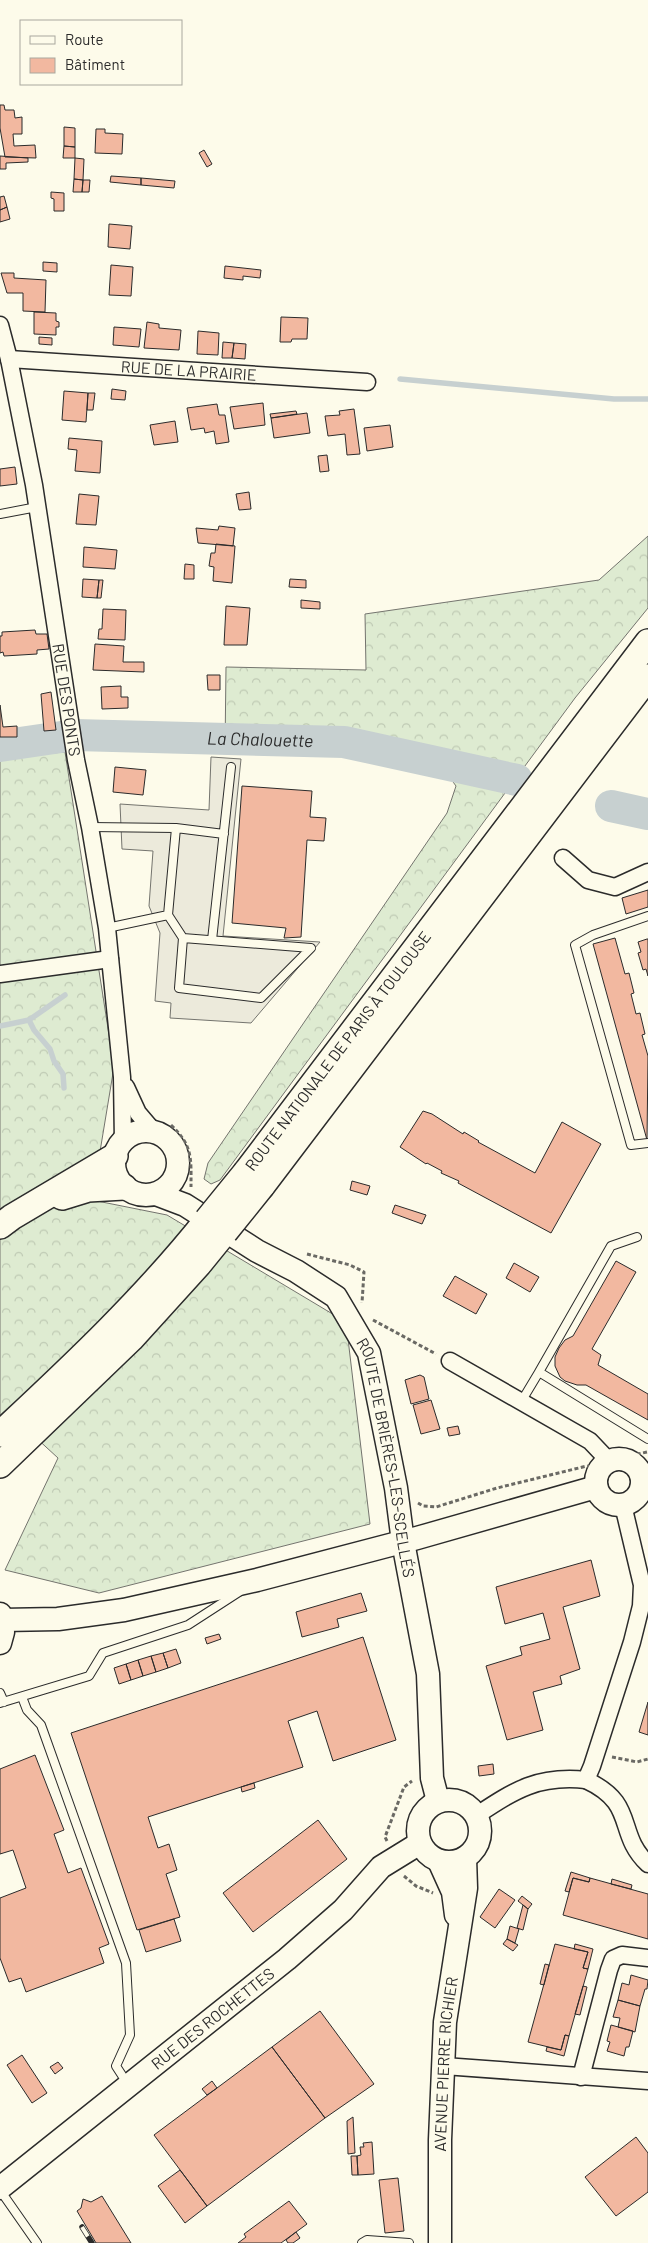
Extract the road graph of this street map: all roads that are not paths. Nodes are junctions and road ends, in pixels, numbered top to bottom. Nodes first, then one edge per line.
1 (0, 326) edge
2 (9, 359) junction
3 (368, 382) dead end
4 (37, 507) junction
5 (0, 514) edge
6 (648, 642) edge
7 (648, 677) edge
8 (231, 767) dead end
9 (90, 827) junction
10 (176, 828) junction
11 (224, 834) junction
12 (563, 858) dead end
13 (648, 872) edge
14 (168, 915) junction
15 (648, 916) edge
16 (107, 928) junction
17 (183, 938) junction
18 (212, 940) junction
19 (110, 960) junction
20 (0, 974) edge
21 (122, 1077) junction
22 (162, 1128) junction
23 (648, 1143) edge
24 (119, 1149) junction
25 (176, 1176) junction
26 (254, 1179) junction
27 (124, 1187) junction
28 (156, 1194) junction
29 (190, 1199) junction
30 (35, 1204) junction
31 (0, 1226) edge
32 (637, 1236) dead end
33 (191, 1258) junction
34 (450, 1361) road end
35 (539, 1372) junction
36 (520, 1402) junction
37 (0, 1434) edge
38 (648, 1439) edge
39 (2, 1467) edge
40 (604, 1469) junction
41 (641, 1481) edge
42 (404, 1542) junction
43 (257, 1580) junction
44 (1, 1617) edge
45 (0, 1643) edge
46 (0, 1693) edge
47 (22, 1697) junction
48 (2, 1703) edge
49 (586, 1780) junction
50 (438, 1801) junction
51 (476, 1815) junction
52 (420, 1842) junction
53 (465, 1858) junction
54 (439, 1861) junction
55 (648, 1864) edge
56 (457, 1939) junction
57 (648, 1958) edge
58 (444, 2066) junction
59 (582, 2078) junction
60 (648, 2081) edge
61 (128, 2084) junction
62 (0, 2189) edge
63 (365, 2242) edge
64 (38, 2243) edge
65 (409, 2243) edge
66 (440, 2243) edge

1 - 2 street, RUE DES PONTS
2 - 3 street, RUE DE LA PRAIRIE
2 - 4 street, RUE DES PONTS
4 - 5 lane
4 - 9 street, RUE DES PONTS
6 - 26 main road, ROUTE NATIONALE DE PARIS À TOULOUSE
7 - 26 main road, ROUTE NATIONALE DE PARIS À TOULOUSE
8 - 11 lane
9 - 10 lane
9 - 16 street, RUE DES PONTS
10 - 11 lane
10 - 14 lane
11 - 18 lane
12 - 13 street
14 - 16 lane
14 - 17 lane
15 - 23 lane
16 - 19 street, RUE DES PONTS
17 - 18 lane
17 - 18 lane
19 - 20 street
19 - 21 street, RUE DES PONTS
21 - 22 street, RUE DES PONTS
21 - 24 street, RUE DES PONTS
22 - 24 street
22 - 25 street
24 - 27 street
24 - 30 main road
25 - 28 street
25 - 29 street
26 - 33 main road, ROUTE NATIONALE DE PARIS À TOULOUSE, bridge
27 - 28 street
27 - 30 main road
28 - 29 street, ROUTE DE BRIÈRES-LES-SCELLÉS
29 - 42 street, ROUTE DE BRIÈRES-LES-SCELLÉS
30 - 31 main road
32 - 35 lane
33 - 37 main road, ROUTE NATIONALE DE PARIS À TOULOUSE
33 - 39 main road, ROUTE NATIONALE DE PARIS À TOULOUSE
34 - 36 street
35 - 36 lane
35 - 38 lane
36 - 40 street
40 - 41 street
40 - 41 street
40 - 42 street
41 - 49 street
42 - 43 street
42 - 50 street, ROUTE DE BRIÈRES-LES-SCELLÉS
43 - 44 street
43 - 47 lane
44 - 45 street
46 - 48 lane
47 - 48 lane
47 - 61 lane
49 - 51 street
49 - 55 street
50 - 51 street
50 - 52 street
51 - 53 street
52 - 54 street
52 - 61 street, RUE DES ROCHETTES
53 - 54 street
53 - 56 street, AVENUE PIERRE RICHIER
54 - 56 street
56 - 58 street, AVENUE PIERRE RICHIER
57 - 59 street
58 - 59 street
58 - 66 street, AVENUE PIERRE RICHIER
59 - 60 street
61 - 62 street, RUE DES ROCHETTES
62 - 64 lane
63 - 65 lane

